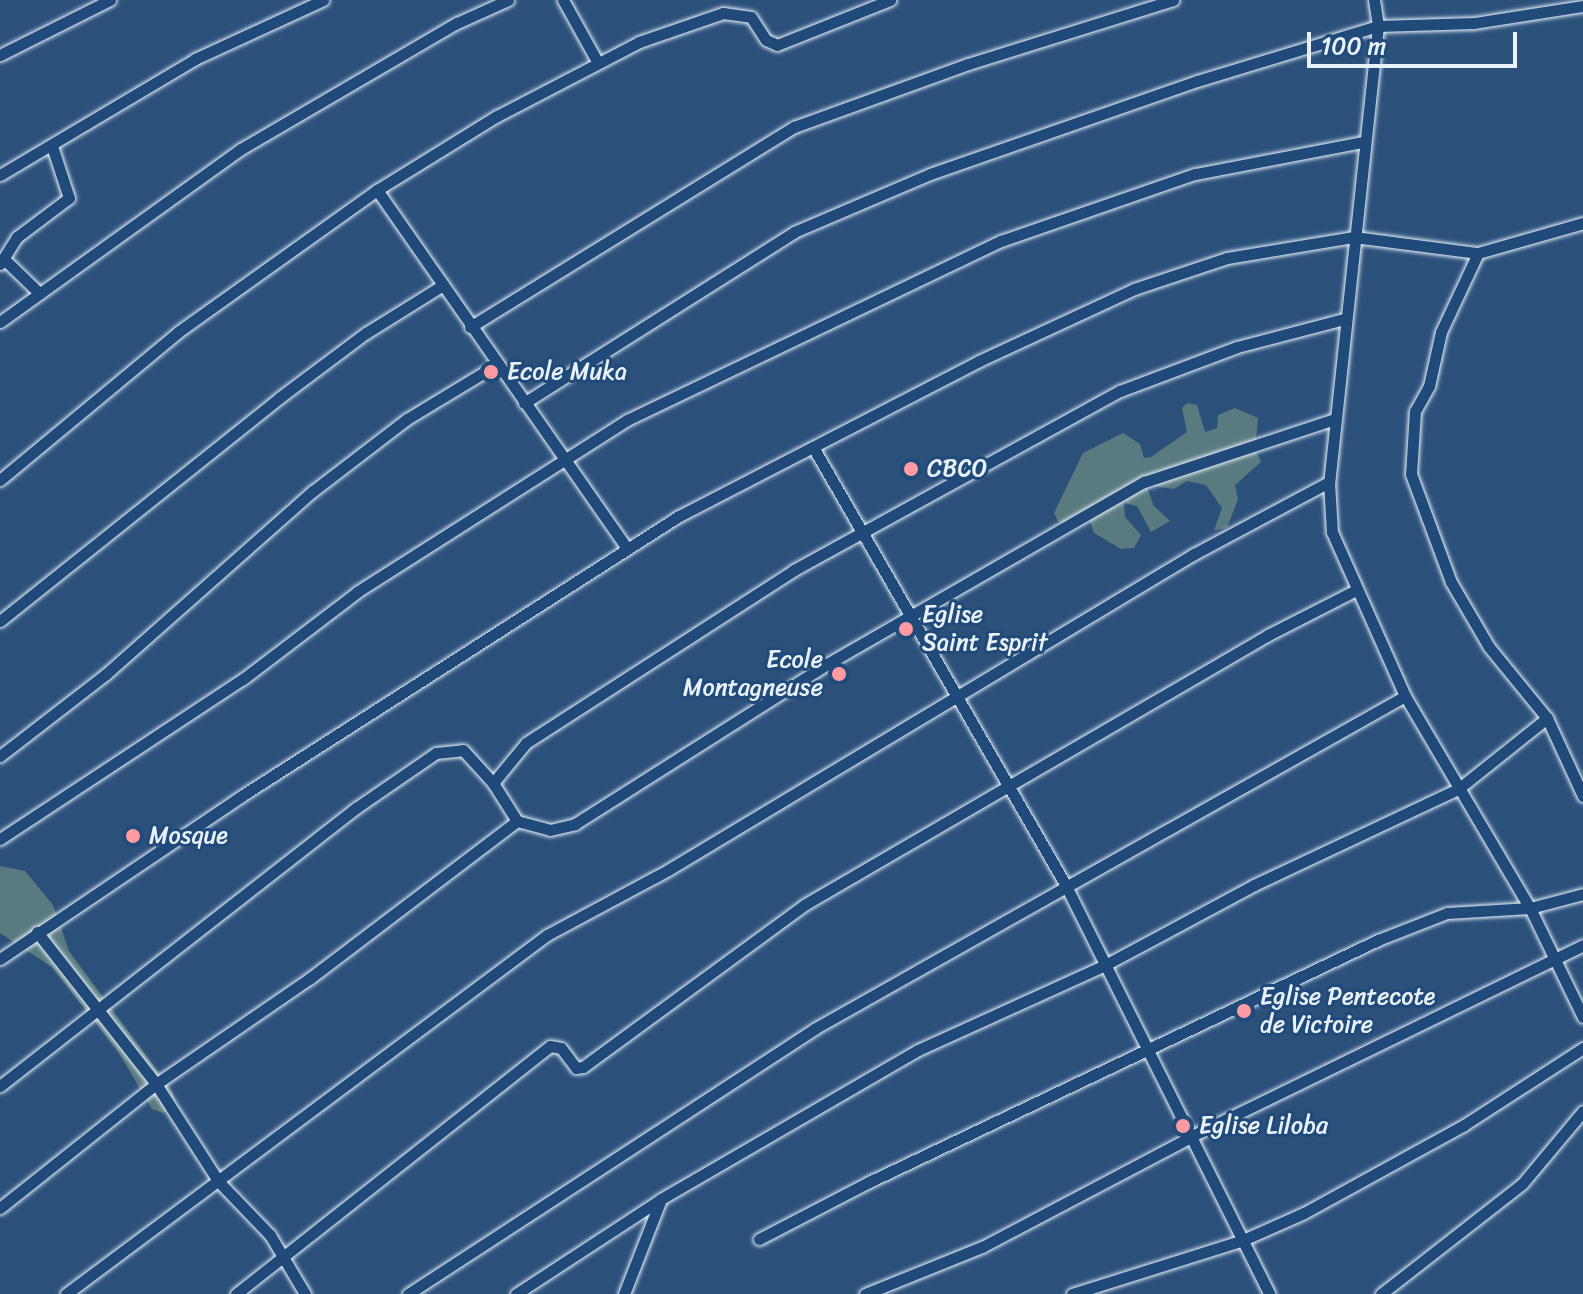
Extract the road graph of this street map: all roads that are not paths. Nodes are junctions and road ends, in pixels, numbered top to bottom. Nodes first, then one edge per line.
1 (110, 0) edge
2 (323, 0) edge
3 (508, 0) edge
4 (563, 0) edge
5 (890, 0) edge
6 (1173, 0) edge
7 (1374, 0) edge
8 (1583, 6) edge
9 (1378, 26) junction
10 (0, 55) edge
11 (598, 63) junction
12 (1363, 142) junction
13 (52, 146) junction
14 (0, 175) edge
15 (377, 190) junction
16 (1583, 223) edge
17 (1354, 237) junction
18 (1478, 253) junction
19 (3, 262) edge
20 (443, 285) junction
21 (37, 291) junction
22 (1344, 319) junction
23 (0, 322) edge
24 (470, 327) junction
25 (496, 365) junction
26 (524, 403) junction
27 (1335, 419) junction
28 (813, 447) junction
29 (563, 458) junction
30 (0, 480) edge
31 (1329, 482) junction
32 (862, 531) junction
33 (627, 549) junction
34 (1354, 591) junction
35 (912, 618) junction
36 (0, 621) edge
37 (958, 696) junction
38 (1405, 696) junction
39 (1547, 718) junction
40 (0, 756) edge
41 (493, 783) junction
42 (1010, 786) junction
43 (1458, 789) junction
44 (1583, 796) edge
45 (517, 821) junction
46 (0, 839) edge
47 (1065, 884) junction
48 (1583, 894) edge
49 (1530, 908) junction
50 (37, 932) junction
51 (1583, 945) edge
52 (0, 959) edge
53 (1551, 959) junction
54 (1105, 965) junction
55 (97, 1006) junction
56 (1583, 1017) edge
57 (1583, 1048) edge
58 (1148, 1050) junction
59 (156, 1084) junction
60 (0, 1086) edge
61 (1583, 1111) edge
62 (1194, 1135) junction
63 (219, 1182) junction
64 (661, 1199) junction
65 (0, 1208) edge
66 (759, 1239) dead end
67 (1243, 1240) junction
68 (286, 1259) junction
69 (66, 1294) edge
70 (236, 1294) edge
71 (305, 1294) edge
72 (408, 1294) edge
73 (516, 1294) edge
74 (624, 1294) edge
75 (865, 1294) edge
76 (1072, 1294) edge
77 (1269, 1294) edge
78 (1381, 1294) edge

1 - 10 street
2 - 13 street
3 - 21 street
4 - 11 street
5 - 11 street
6 - 24 street
7 - 9 street
8 - 9 street
9 - 12 street
9 - 26 street
11 - 15 street
12 - 17 street
12 - 29 street
13 - 14 street
13 - 19 street
15 - 20 street
15 - 30 street
16 - 18 street
17 - 18 street
17 - 22 street
17 - 28 street
18 - 39 street
19 - 21 street
20 - 24 street
20 - 36 street
21 - 23 street
22 - 27 street
22 - 32 street
24 - 25 street
25 - 26 street
25 - 40 street
26 - 29 street
27 - 31 street
27 - 35 street
28 - 32 street
28 - 33 street
29 - 33 street
29 - 46 street
31 - 34 street
31 - 37 street
32 - 35 street
32 - 41 street
33 - 50 street
34 - 38 street
34 - 42 street
35 - 37 street
35 - 45 street
37 - 42 street
37 - 63 street
38 - 43 street
38 - 47 street
39 - 43 street
39 - 44 street
41 - 45 street
41 - 55 street
42 - 47 street
42 - 68 street
43 - 49 street
43 - 54 street
45 - 59 street
47 - 54 street
47 - 72 street
48 - 49 street
49 - 53 street
49 - 58 street
50 - 52 street
50 - 55 street
51 - 53 street
53 - 56 street
53 - 62 street
54 - 58 street
54 - 64 street
55 - 59 street
55 - 60 street
57 - 67 street
58 - 62 street
58 - 66 street
59 - 63 street
59 - 65 street
61 - 78 street
62 - 67 street
62 - 75 street
63 - 68 street
63 - 69 street
64 - 73 street
64 - 74 street
67 - 76 street
67 - 77 street
68 - 70 street
68 - 71 street

